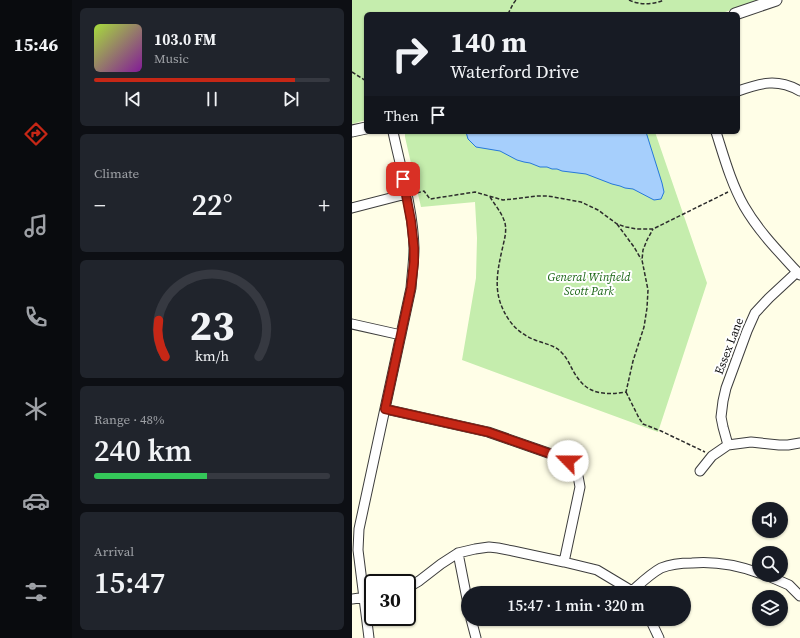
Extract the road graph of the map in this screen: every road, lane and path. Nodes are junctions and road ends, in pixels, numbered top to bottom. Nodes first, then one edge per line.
1 (516, 0) edge
2 (629, 0) edge
3 (664, 0) edge
4 (776, 0) edge
5 (509, 12) edge
6 (740, 12) edge
7 (352, 72) edge
8 (364, 80) edge
9 (740, 89) edge
10 (800, 91) edge
11 (364, 128) edge
12 (352, 131) edge
13 (393, 134) edge
14 (717, 134) edge
15 (728, 192) dead end
16 (406, 194) junction
17 (490, 197) junction
18 (352, 208) edge
19 (617, 224) junction
20 (654, 229) junction
21 (642, 260) junction
22 (799, 273) edge
23 (352, 324) edge
24 (401, 335) junction
25 (626, 392) junction
26 (385, 409) junction
27 (800, 443) edge
28 (728, 445) junction
29 (712, 456) junction
30 (700, 471) dead end
31 (458, 553) junction
32 (564, 562) junction
33 (752, 571) edge
34 (364, 576) edge
35 (781, 582) edge
36 (416, 583) edge
37 (464, 586) edge
38 (623, 586) edge
39 (639, 586) edge
40 (800, 596) edge
41 (364, 598) edge
42 (352, 599) edge
43 (369, 626) edge
44 (473, 626) edge
45 (653, 626) edge
46 (369, 638) edge
47 (476, 638) edge
48 (659, 638) edge

1 - 5 path
2 - 3 path
4 - 6 street
7 - 8 path
9 - 10 street
11 - 12 street
13 - 16 street
14 - 22 street
15 - 20 path
16 - 17 path
16 - 18 street
16 - 24 street
17 - 19 path
17 - 25 path
19 - 20 path
19 - 21 path
20 - 21 path
21 - 25 path
22 - 28 street, Essex Lane
23 - 24 street
24 - 26 street
25 - 29 path
26 - 32 street
26 - 34 street
27 - 28 street
28 - 29 street
29 - 30 street
31 - 32 street
31 - 36 street
31 - 37 street
32 - 38 street
33 - 39 street
35 - 40 street
41 - 42 street
43 - 46 street
44 - 47 street
45 - 48 street

